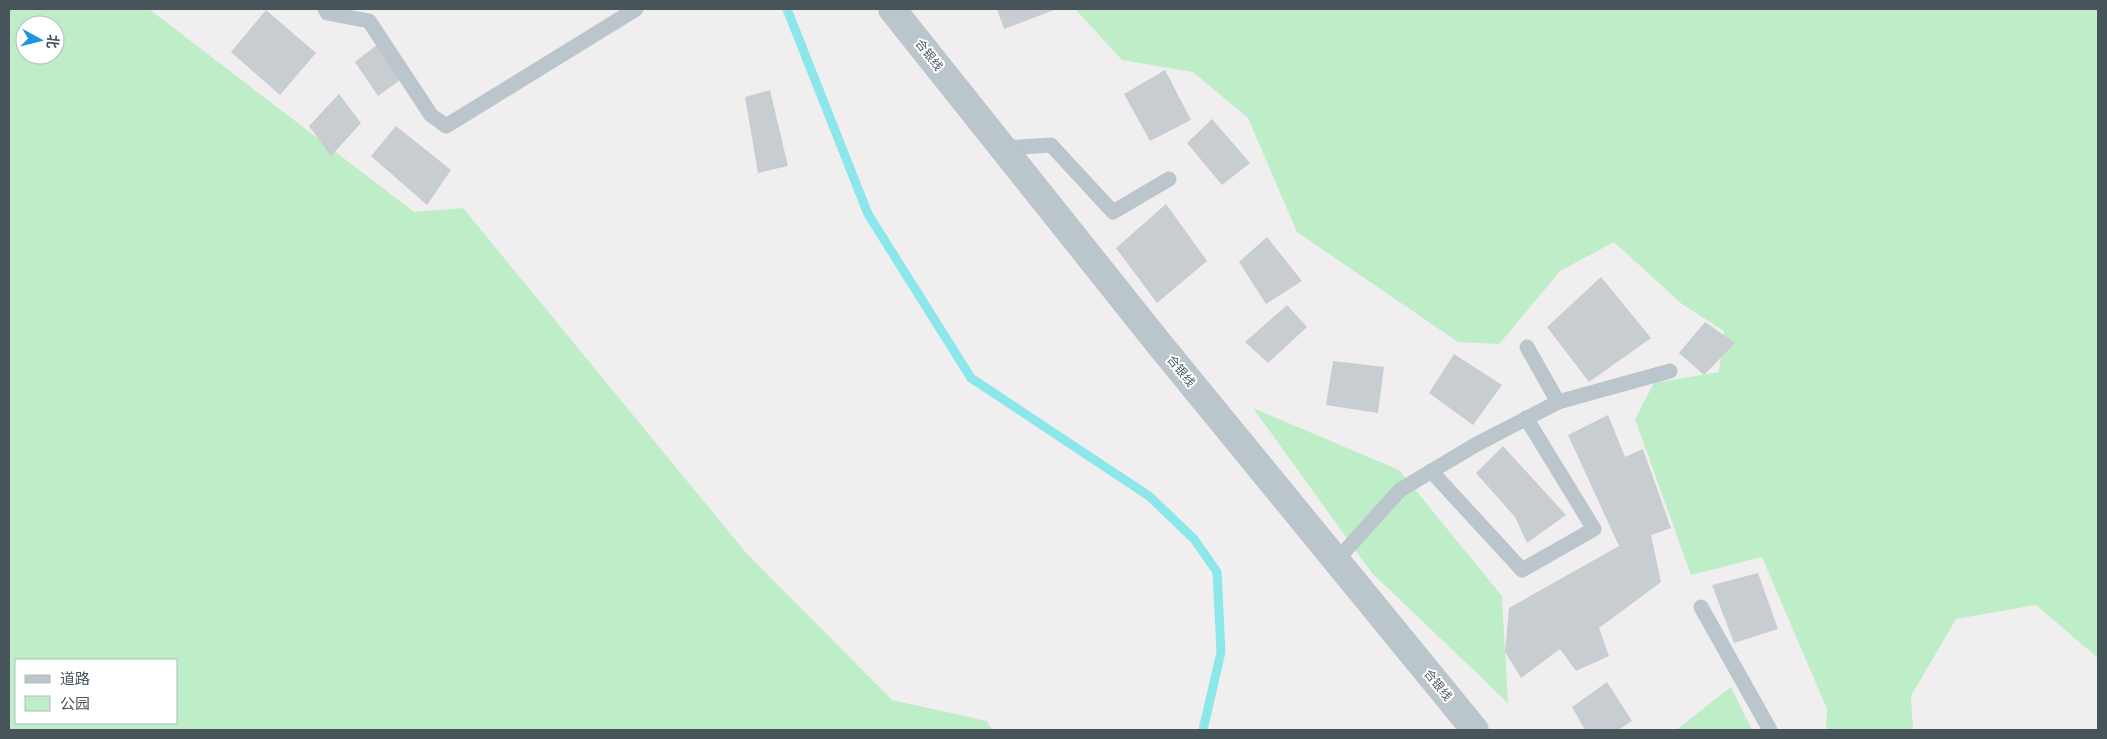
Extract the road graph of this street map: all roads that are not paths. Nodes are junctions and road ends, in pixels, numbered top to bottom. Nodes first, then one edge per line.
1 (325, 9) edge
2 (636, 9) edge
3 (892, 9) edge
4 (371, 15) edge
5 (1003, 148) junction
6 (1169, 179) dead end
7 (1527, 347) dead end
8 (1670, 371) dead end
9 (1558, 402) junction
10 (1526, 418) junction
11 (1431, 471) junction
12 (1336, 561) junction
13 (1700, 608) dead end
14 (1475, 730) edge
15 (1770, 730) edge

1 - 4 lane
2 - 4 lane
3 - 5 street, 合银线
5 - 6 lane
5 - 12 street, 合银线
7 - 9 lane
8 - 9 lane
9 - 10 lane
10 - 11 lane
10 - 11 lane
11 - 12 lane
12 - 14 street, 合银线
13 - 15 lane

